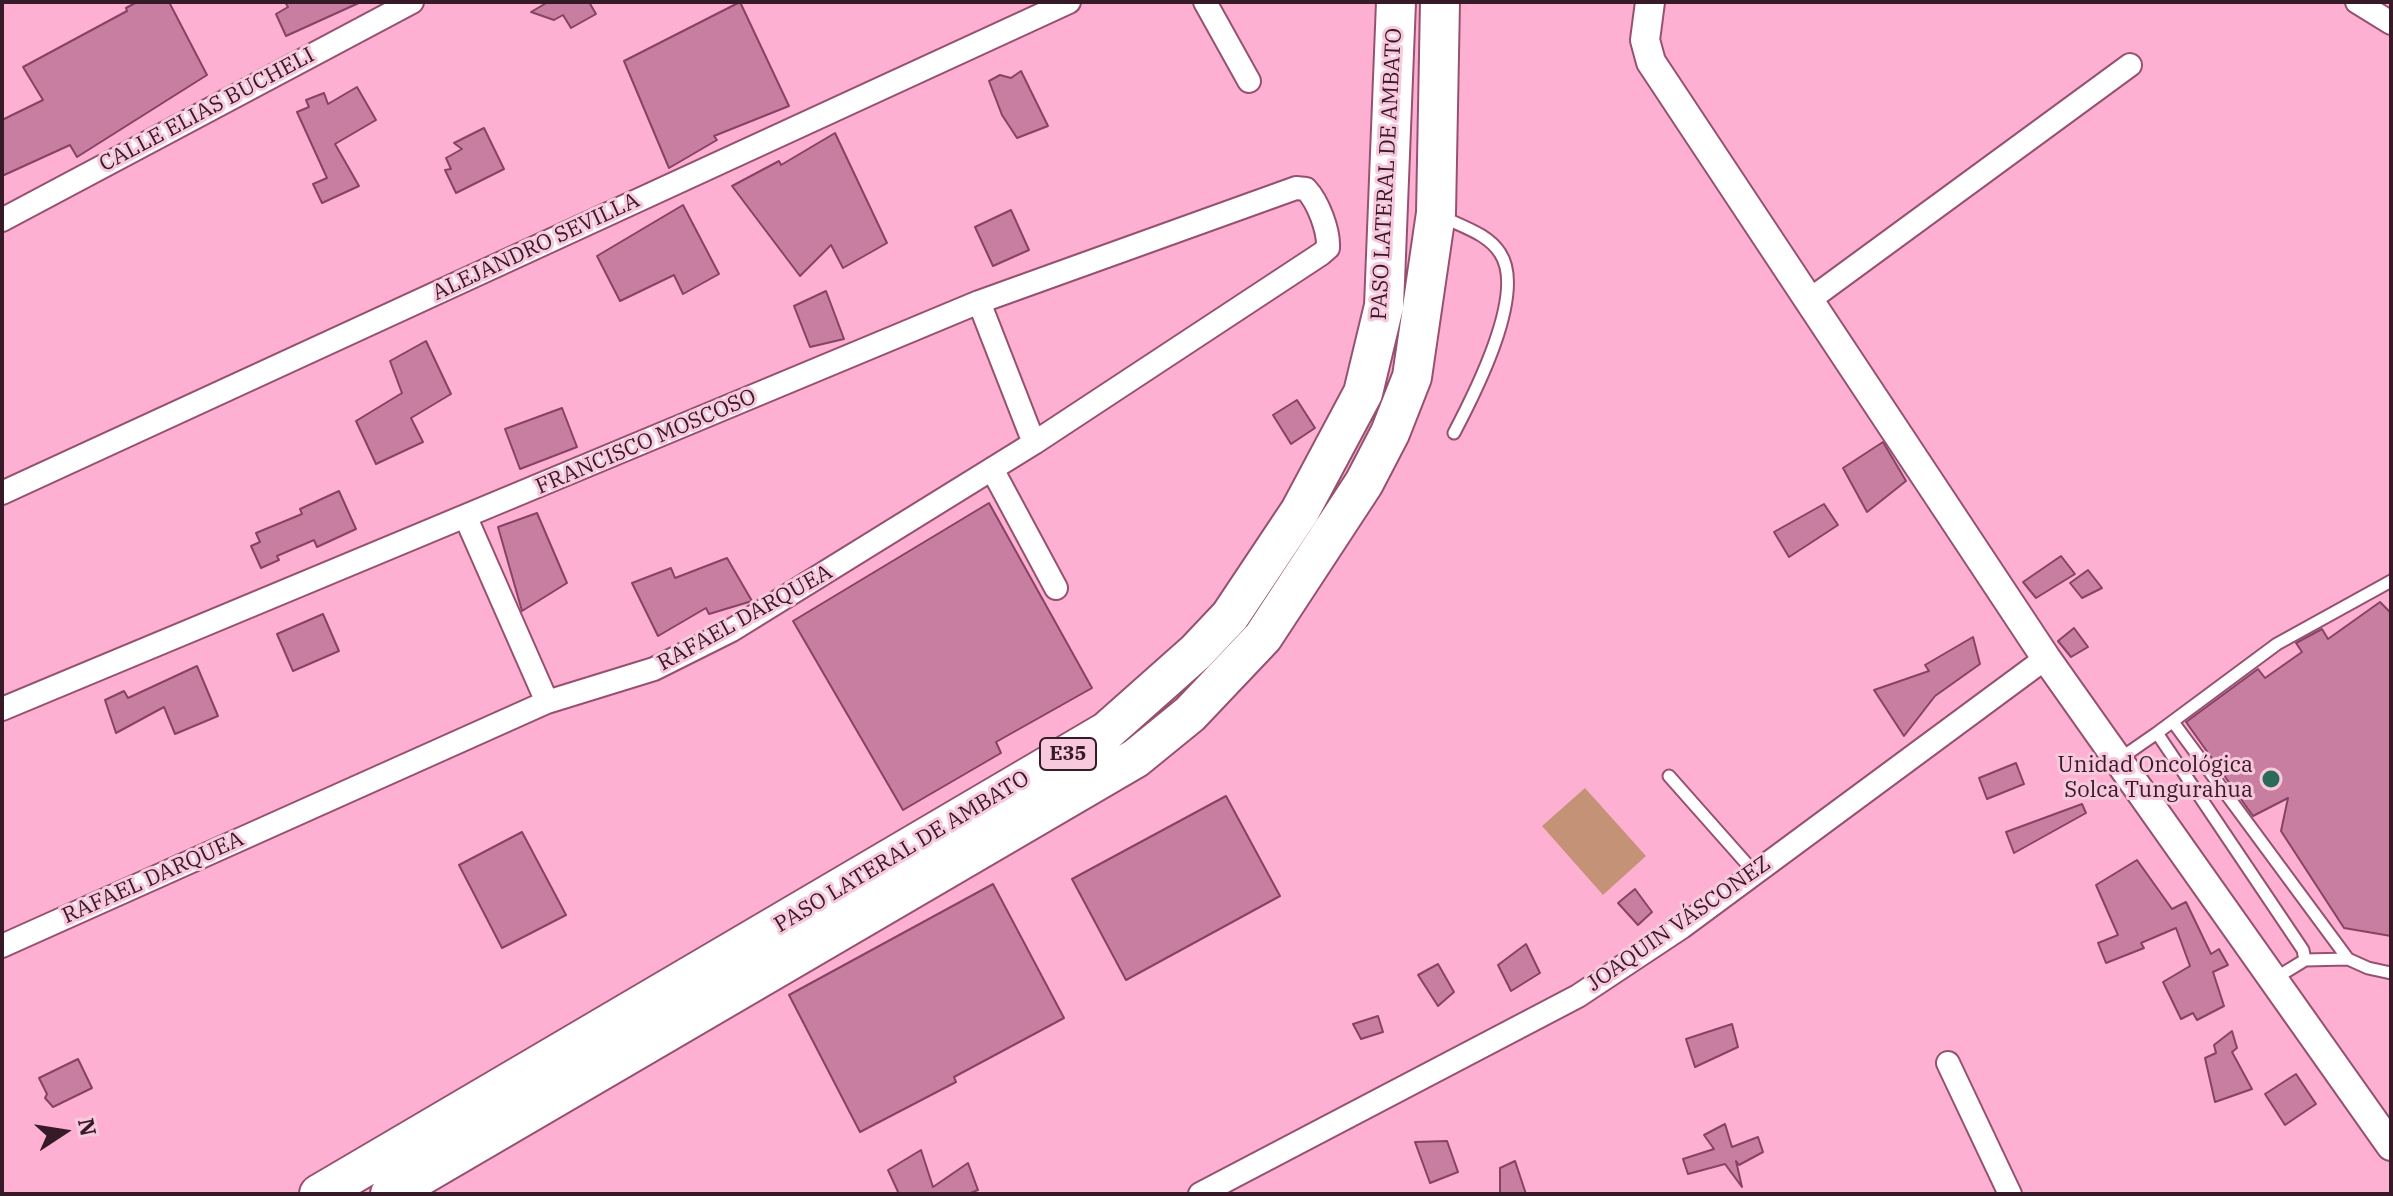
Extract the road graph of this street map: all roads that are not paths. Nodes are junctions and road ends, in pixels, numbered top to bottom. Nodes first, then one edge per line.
1 (412, 2) edge
2 (1069, 2) edge
3 (1205, 2) edge
4 (1396, 2) edge
5 (1442, 2) edge
6 (1650, 2) edge
7 (2357, 2) edge
8 (2391, 23) edge
9 (2130, 65) dead end
10 (1249, 81) dead end
11 (1296, 188) joint
12 (1436, 213) junction
13 (2, 220) edge
14 (1808, 301) junction
15 (979, 302) junction
16 (1454, 433) dead end
17 (1034, 443) junction
18 (992, 469) junction
19 (2, 493) edge
20 (466, 518) junction
21 (2391, 581) edge
22 (1056, 588) dead end
23 (2046, 658) junction
24 (547, 702) junction
25 (2, 709) edge
26 (2173, 722) junction
27 (2157, 733) junction
28 (2117, 760) junction
29 (1669, 776) dead end
30 (1754, 872) junction
31 (2, 946) edge
32 (2348, 959) junction
33 (2305, 960) junction
34 (2391, 973) edge
35 (2274, 980) junction
36 (583, 1038) junction
37 (1948, 1063) dead end
38 (602, 1070) junction
39 (2391, 1146) edge
40 (319, 1194) edge
41 (390, 1194) edge
42 (1200, 1194) edge
43 (2010, 1194) edge

1 - 13 street, CALLE ELIAS BUCHELI
2 - 19 street, ALEJANDRO SEVILLA
3 - 10 street
4 - 36 highway, PASO LATERAL DE AMBATO / E35
5 - 12 highway, PASO LATERAL DE AMBATO / E35
6 - 14 street
7 - 8 street
9 - 14 street
11 - 15 street, FRANCISCO MOSCOSO
11 - 17 street, RAFAEL DARQUEA
12 - 16 lane
12 - 38 highway, PASO LATERAL DE AMBATO / E35
14 - 23 street
15 - 17 street
15 - 20 street, FRANCISCO MOSCOSO
17 - 18 street, RAFAEL DARQUEA
18 - 22 street
18 - 24 street, RAFAEL DARQUEA
20 - 24 street
20 - 25 street, FRANCISCO MOSCOSO
21 - 26 lane
23 - 28 street
23 - 30 street, JOAQUIN VÁSCONEZ
24 - 31 street, RAFAEL DARQUEA
26 - 27 lane
26 - 32 lane
27 - 28 lane
27 - 33 lane
28 - 35 street
29 - 30 lane
30 - 42 street, JOAQUIN VÁSCONEZ
32 - 33 lane
32 - 34 lane
33 - 35 lane
35 - 39 street
36 - 38 highway
36 - 40 highway, PASO LATERAL DE AMBATO / E35
37 - 43 street
38 - 41 highway, PASO LATERAL DE AMBATO / E35

